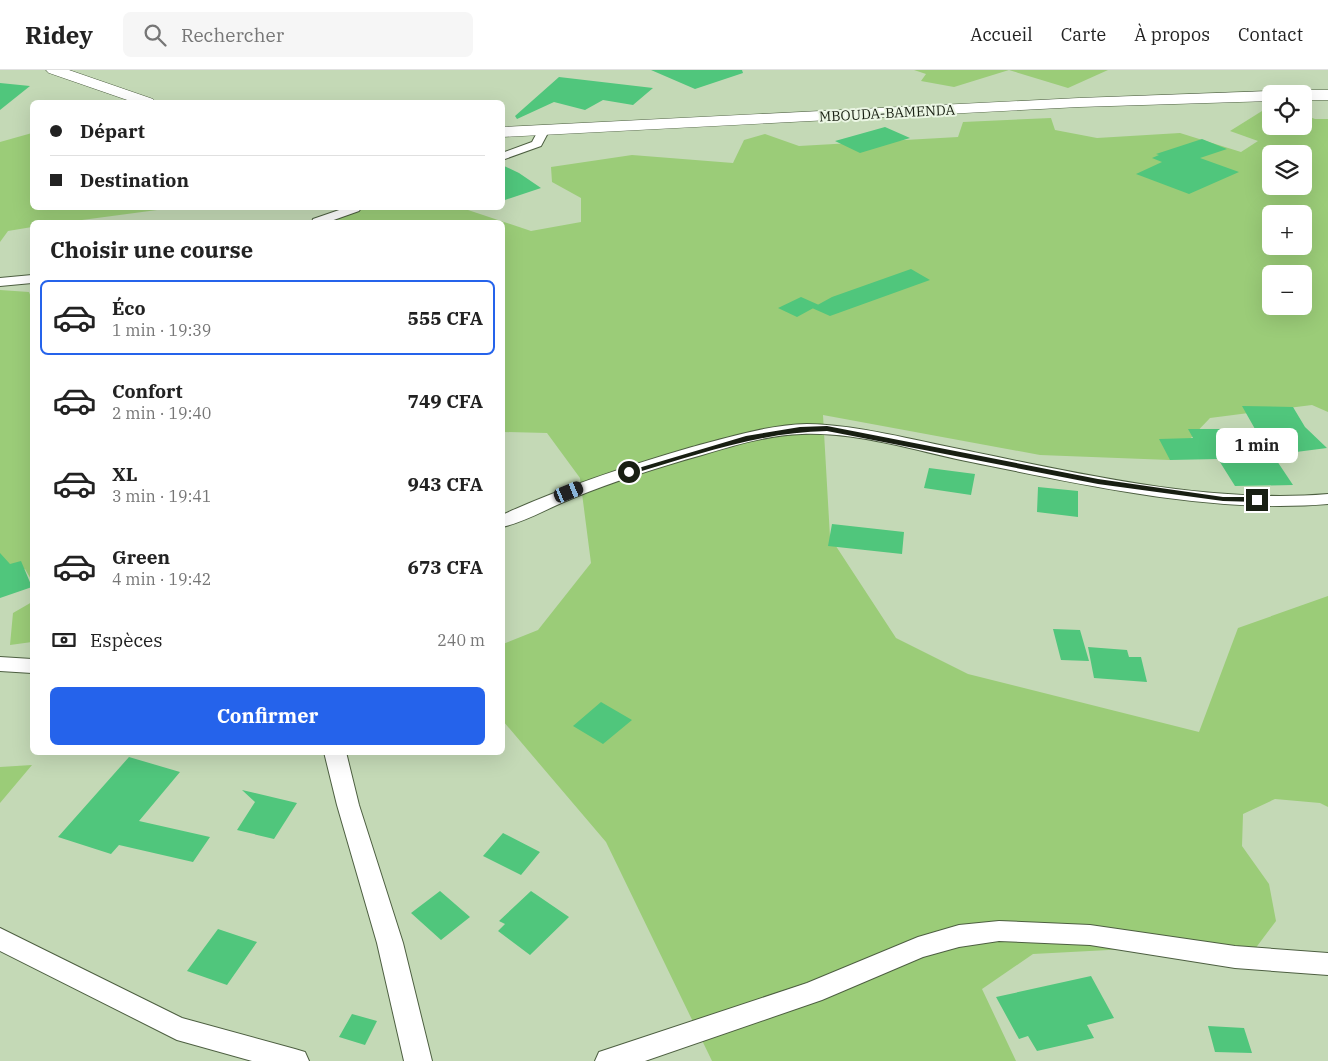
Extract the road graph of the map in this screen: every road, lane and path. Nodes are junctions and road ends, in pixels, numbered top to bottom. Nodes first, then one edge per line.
1 (54, 70) edge
2 (1312, 95) edge
3 (1328, 95) edge
4 (1262, 96) edge
5 (141, 100) edge
6 (543, 131) junction
7 (505, 132) edge
8 (505, 157) edge
9 (350, 210) edge
10 (323, 220) edge
11 (30, 279) edge
12 (0, 282) edge
13 (1328, 499) edge
14 (505, 521) edge
15 (0, 664) edge
16 (30, 666) edge
17 (336, 755) edge
18 (0, 939) edge
19 (1328, 964) edge
20 (295, 1061) edge
21 (418, 1061) edge
22 (609, 1061) edge

1 - 5 highway
2 - 3 highway
4 - 6 highway, MBOUDA-BAMENDA
6 - 7 highway, MBOUDA-BAMENDA
6 - 8 street
9 - 10 street
11 - 12 street
13 - 14 street
15 - 16 street
17 - 21 street
18 - 20 street
19 - 22 street

